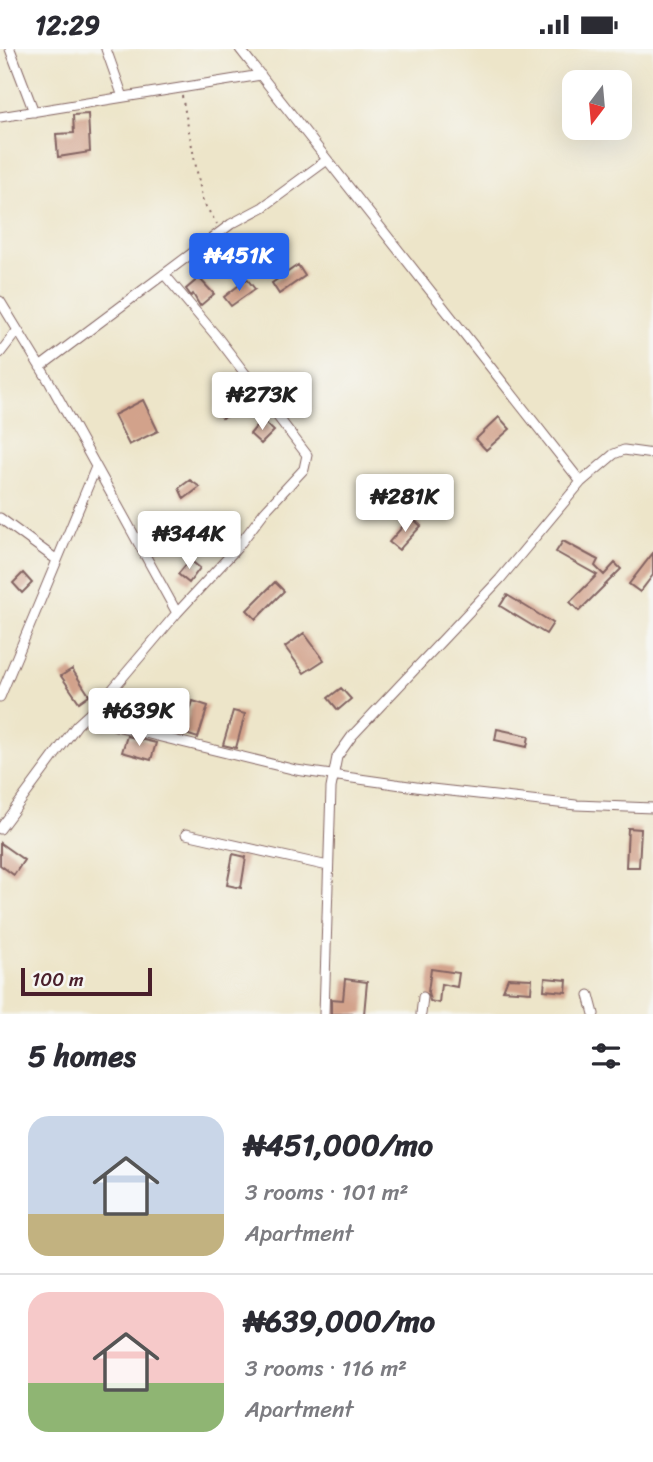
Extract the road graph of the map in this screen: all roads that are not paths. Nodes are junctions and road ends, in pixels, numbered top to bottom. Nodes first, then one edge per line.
1 (10, 49) edge
2 (106, 49) edge
3 (240, 49) edge
4 (261, 75) junction
5 (123, 97) junction
6 (34, 112) junction
7 (0, 117) edge
8 (327, 160) junction
9 (164, 274) junction
10 (0, 301) edge
11 (17, 331) junction
12 (0, 353) edge
13 (40, 367) junction
14 (653, 454) edge
15 (96, 467) junction
16 (581, 482) junction
17 (0, 518) edge
18 (57, 560) junction
19 (177, 614) junction
20 (0, 697) edge
21 (97, 707) junction
22 (333, 775) junction
23 (653, 808) edge
24 (0, 829) edge
25 (186, 834) dead end
26 (328, 866) junction
27 (589, 995) dead end
28 (423, 997) dead end
29 (324, 1014) edge
30 (421, 1014) edge
31 (594, 1014) edge

1 - 6 street
2 - 5 street
3 - 4 street
4 - 5 street
4 - 8 street
5 - 6 street
6 - 7 street
8 - 9 street
8 - 16 street
9 - 13 street
9 - 19 street
10 - 11 street
11 - 12 street
11 - 13 street
13 - 15 street
14 - 16 street
15 - 18 street
15 - 19 street
16 - 22 street
17 - 18 street
18 - 20 street
19 - 21 street
21 - 22 street
21 - 24 street
22 - 23 street
22 - 26 street
25 - 26 street
26 - 29 street
27 - 31 street
28 - 30 street

